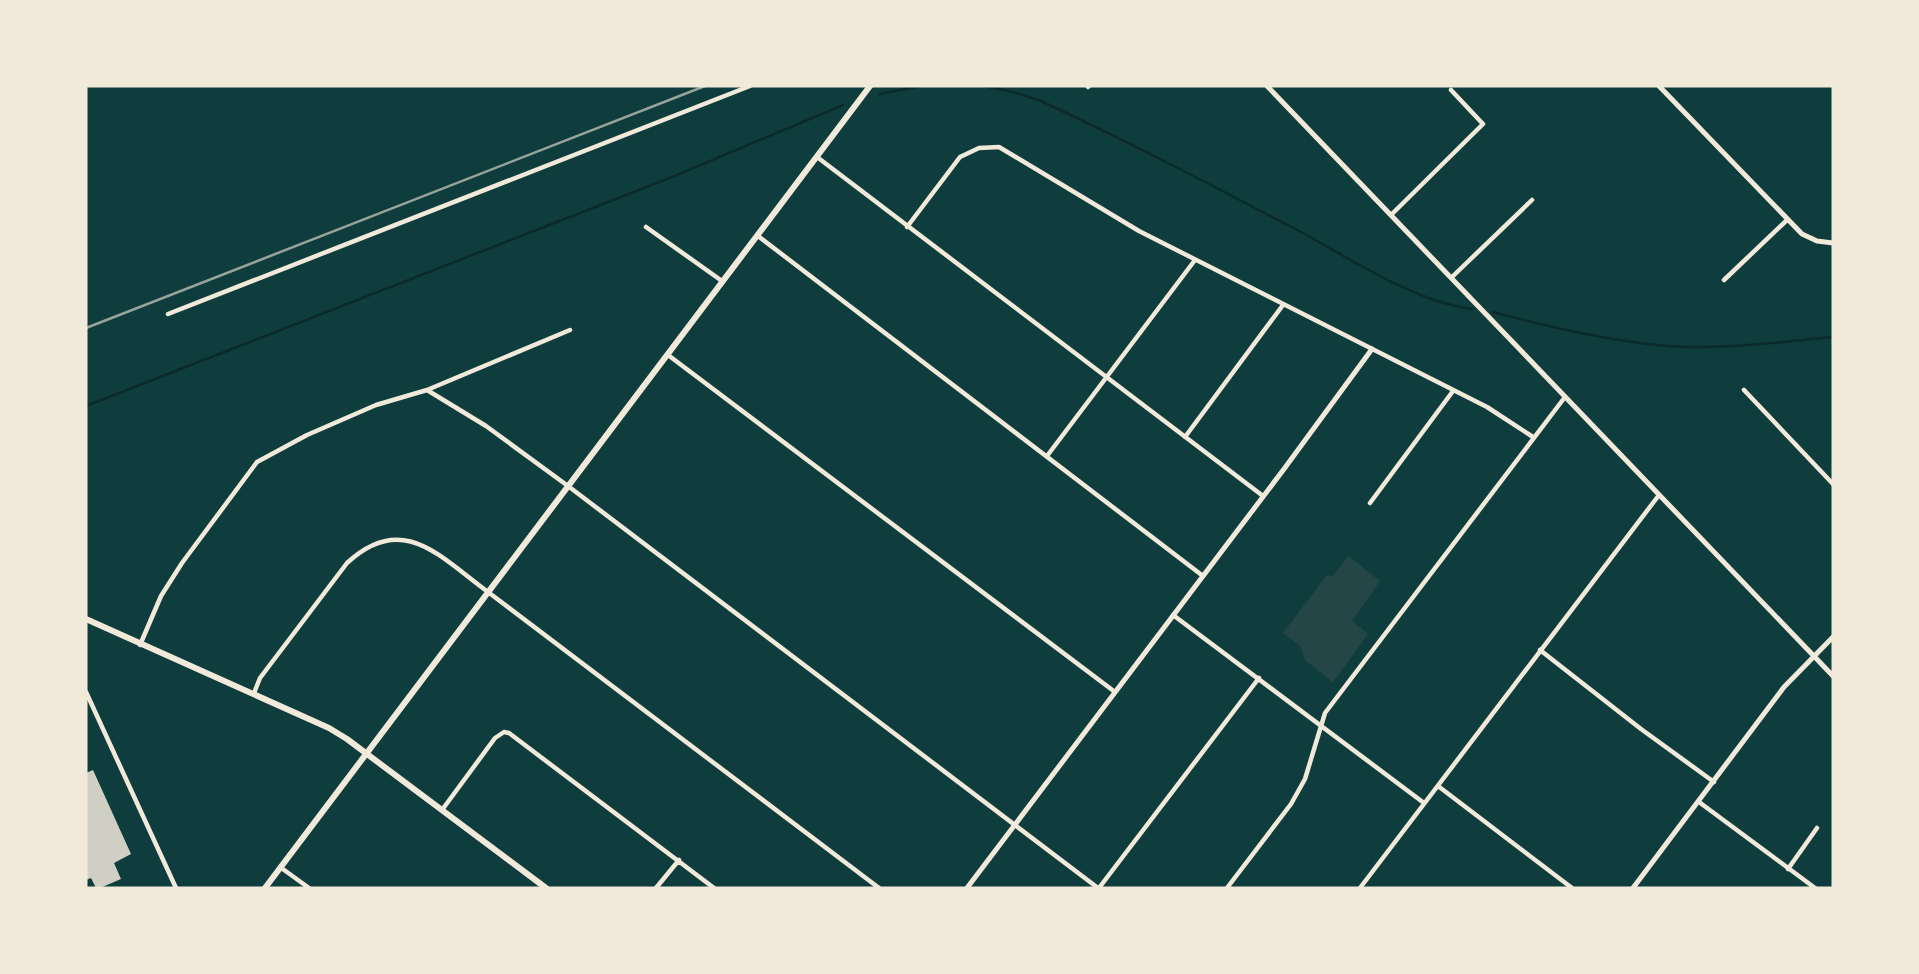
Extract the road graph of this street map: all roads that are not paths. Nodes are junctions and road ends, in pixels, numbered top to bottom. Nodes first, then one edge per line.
1 (750, 86) edge
2 (870, 86) edge
3 (1267, 86) edge
4 (1659, 86) edge
5 (1451, 90) dead end
6 (817, 157) junction
7 (1532, 200) dead end
8 (1392, 214) junction
9 (1787, 220) junction
10 (646, 227) dead end
11 (907, 227) junction
12 (758, 236) junction
13 (1833, 243) edge
14 (1195, 260) junction
15 (1451, 277) junction
16 (1724, 280) dead end
17 (723, 282) junction
18 (1283, 305) junction
19 (168, 314) dead end
20 (570, 330) dead end
21 (1372, 349) junction
22 (668, 355) junction
23 (1107, 377) junction
24 (427, 390) junction
25 (1744, 390) dead end
26 (1453, 391) junction
27 (1565, 397) junction
28 (1185, 437) junction
29 (1533, 437) junction
30 (1047, 456) junction
31 (1833, 484) edge
32 (568, 486) junction
33 (1659, 495) junction
34 (1263, 496) junction
35 (1370, 503) dead end
36 (1203, 576) junction
37 (488, 592) junction
38 (1173, 615) junction
39 (86, 620) edge
40 (1833, 638) edge
41 (140, 645) junction
42 (1541, 650) junction
43 (1814, 656) junction
44 (1833, 676) edge
45 (1259, 678) junction
46 (86, 692) edge
47 (1115, 692) junction
48 (254, 693) junction
49 (1320, 725) junction
50 (367, 754) junction
51 (1714, 782) junction
52 (1438, 786) junction
53 (1699, 802) junction
54 (1424, 803) junction
55 (442, 810) junction
56 (1015, 826) junction
57 (1817, 828) dead end
58 (679, 860) junction
59 (281, 867) junction
60 (1788, 869) junction
61 (176, 888) edge
62 (265, 888) edge
63 (309, 888) edge
64 (546, 888) edge
65 (656, 888) edge
66 (714, 888) edge
67 (879, 888) edge
68 (967, 888) edge
69 (1098, 888) edge
70 (1227, 888) edge
71 (1360, 888) edge
72 (1572, 888) edge
73 (1633, 888) edge
74 (1815, 888) edge

1 - 19 street
2 - 6 main road
3 - 8 street
4 - 9 street
5 - 8 street
6 - 11 street
6 - 12 main road
7 - 15 street
8 - 15 street
9 - 13 street
9 - 16 street
10 - 17 street
11 - 14 street
11 - 23 street
12 - 17 main road
12 - 30 street
14 - 18 street
14 - 23 street
15 - 27 street
17 - 22 main road
18 - 21 street
18 - 28 street
20 - 24 street
21 - 26 street
21 - 34 street
22 - 32 main road
22 - 47 street
23 - 28 street
23 - 30 street
24 - 32 street
24 - 41 street
25 - 31 street
26 - 29 street
26 - 35 street
27 - 29 street
27 - 33 street
28 - 34 street
29 - 49 street
30 - 36 street
32 - 37 main road
32 - 56 street
33 - 42 street
33 - 43 street
34 - 36 street
36 - 38 street
37 - 48 street
37 - 50 main road
37 - 67 street
38 - 45 street
38 - 47 street
39 - 41 main road
40 - 43 street
41 - 48 main road
42 - 51 street
42 - 52 street
43 - 44 street
43 - 51 street
45 - 49 street
45 - 69 street
46 - 61 street
47 - 56 street
48 - 50 main road
49 - 54 street
49 - 70 street
50 - 55 main road
50 - 59 main road
51 - 53 street
52 - 54 street
52 - 72 street
53 - 60 street
53 - 73 street
54 - 71 street
55 - 58 street
55 - 64 main road
56 - 68 street
56 - 69 street
57 - 60 street
58 - 65 street
58 - 66 street
59 - 62 main road
59 - 63 street
60 - 74 street

